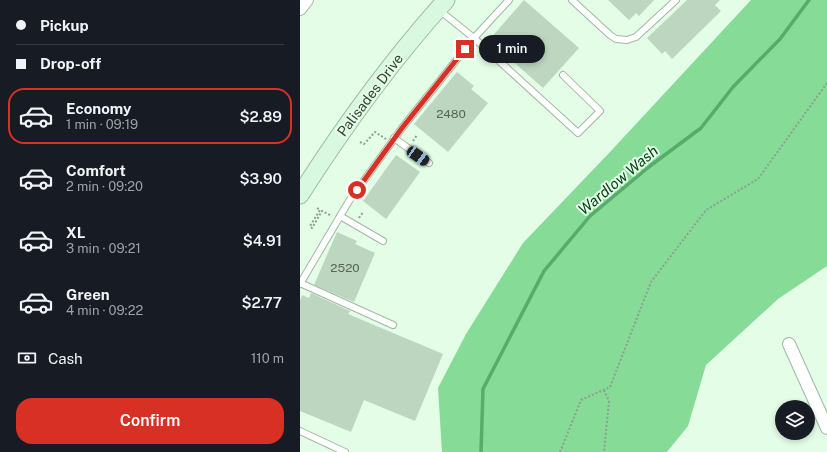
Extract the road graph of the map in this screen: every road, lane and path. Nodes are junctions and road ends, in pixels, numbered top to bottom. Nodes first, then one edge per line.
1 (307, 0) edge
2 (509, 0) edge
3 (572, 0) edge
4 (665, 0) edge
5 (676, 0) edge
6 (442, 5) edge
7 (670, 5) junction
8 (300, 9) edge
9 (474, 38) junction
10 (563, 75) dead end
11 (827, 83) edge
12 (378, 134) dead end
13 (394, 138) junction
14 (360, 142) dead end
15 (429, 163) dead end
16 (300, 194) edge
17 (316, 208) dead end
18 (325, 213) dead end
19 (340, 216) junction
20 (383, 241) dead end
21 (300, 284) edge
22 (393, 325) dead end
23 (789, 344) dead end
24 (604, 390) junction
25 (827, 428) edge
26 (300, 431) edge
27 (344, 452) edge
28 (560, 452) edge
29 (604, 452) edge

1 - 8 street
2 - 9 lane
3 - 7 lane
4 - 7 lane
5 - 7 lane
6 - 9 lane
6 - 16 street, Palisades Drive
9 - 10 lane
9 - 13 lane
11 - 24 path
12 - 14 path
13 - 15 lane
13 - 19 lane
17 - 18 path
19 - 20 lane
19 - 21 lane
21 - 22 lane
23 - 25 street
24 - 28 path
24 - 29 path
26 - 27 lane

